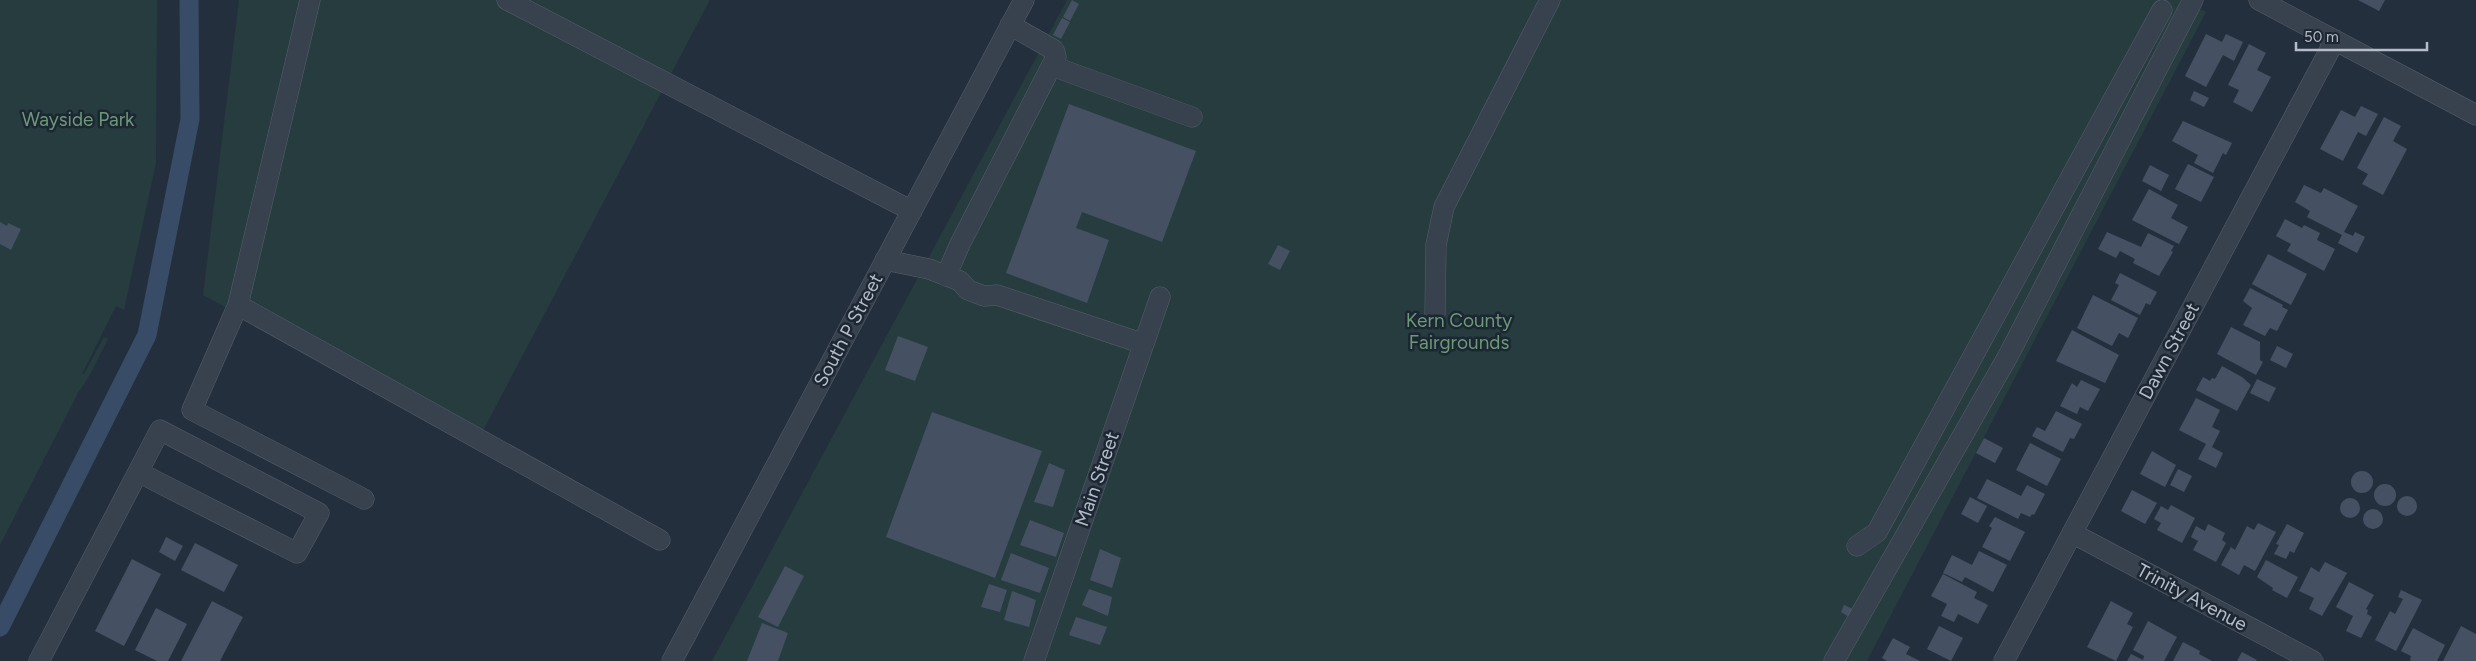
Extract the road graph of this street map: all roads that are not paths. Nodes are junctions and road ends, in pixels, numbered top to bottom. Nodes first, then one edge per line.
1 (310, 0) edge
2 (507, 0) edge
3 (1024, 0) edge
4 (1550, 0) edge
5 (2193, 0) edge
6 (2259, 0) edge
7 (2280, 5) edge
8 (2162, 10) dead end
9 (1010, 26) junction
10 (2335, 40) junction
11 (1052, 66) junction
12 (2476, 115) edge
13 (1192, 116) dead end
14 (912, 211) junction
15 (886, 260) junction
16 (953, 278) junction
17 (1160, 297) dead end
18 (238, 305) junction
19 (1435, 314) dead end
20 (1144, 344) junction
21 (138, 472) junction
22 (364, 499) dead end
23 (2072, 533) junction
24 (660, 540) dead end
25 (1857, 546) dead end
26 (40, 661) edge
27 (672, 661) edge
28 (1034, 661) edge
29 (1834, 661) edge
30 (2004, 661) edge
31 (2313, 661) edge

1 - 18 street
2 - 14 street
3 - 9 street, South P Street
4 - 19 street
5 - 29 street
6 - 7 street
7 - 10 street
8 - 25 street
9 - 11 street
9 - 14 street, South P Street
10 - 12 street
10 - 23 street, Dawn Street
11 - 13 street
11 - 16 street
14 - 15 street, South P Street
15 - 16 street
15 - 27 street, South P Street
16 - 20 street
17 - 20 street, Main Street
18 - 22 street
18 - 24 street
20 - 28 street, Main Street
21 - 21 street
21 - 26 street
23 - 30 street, Dawn Street
23 - 31 street, Trinity Avenue

